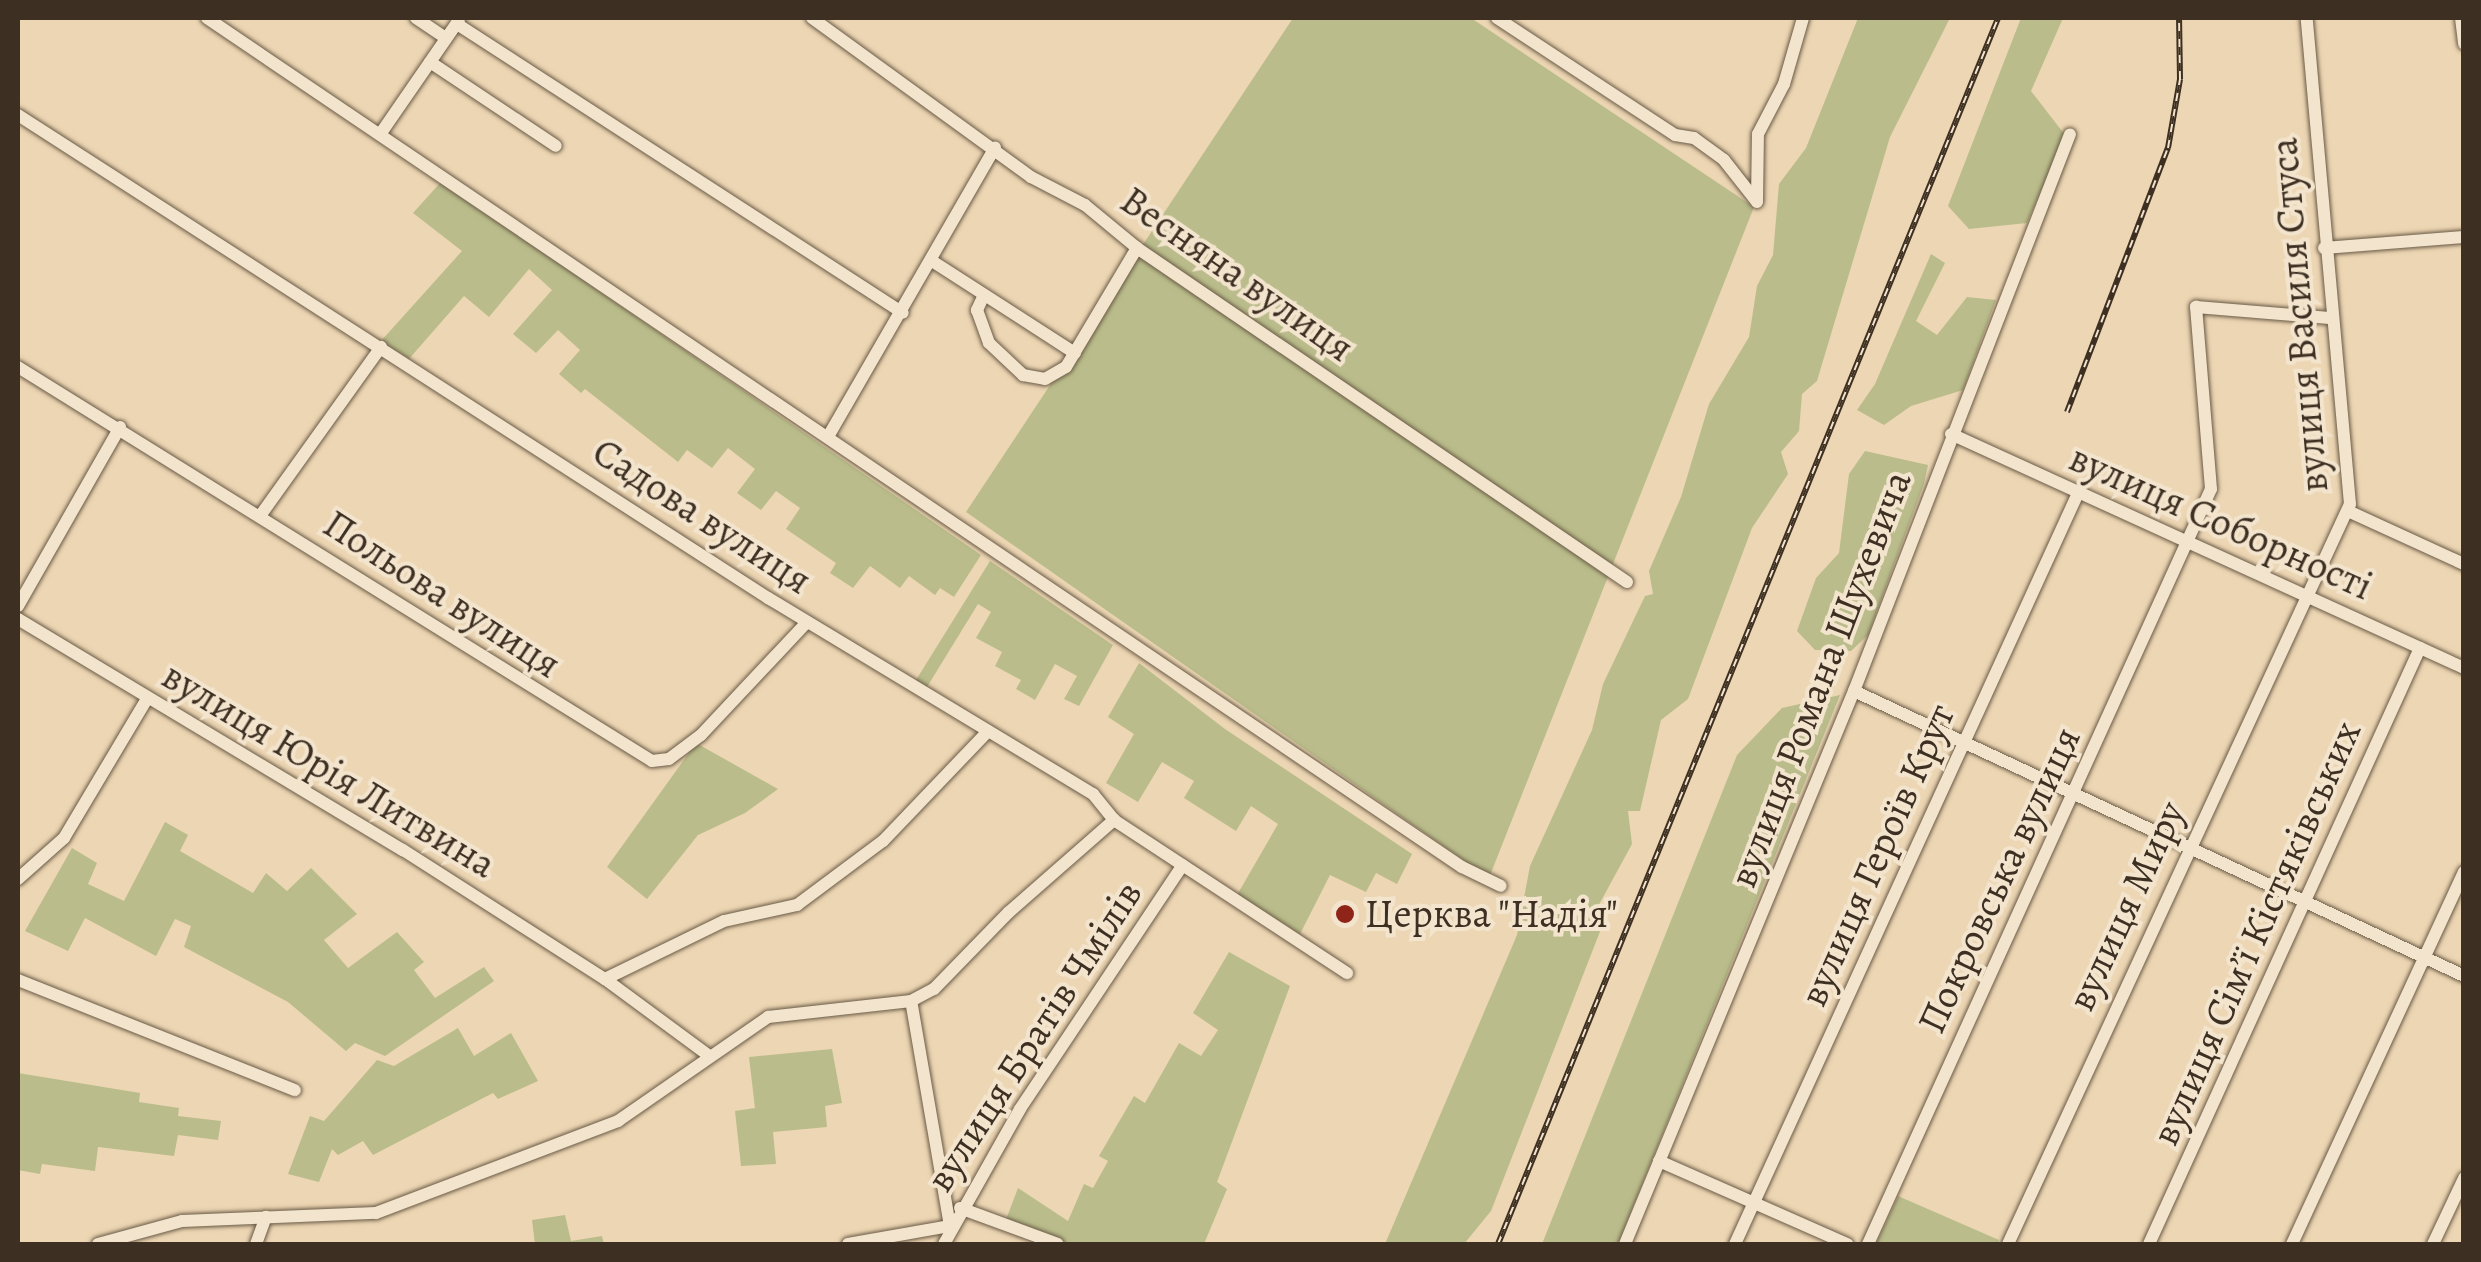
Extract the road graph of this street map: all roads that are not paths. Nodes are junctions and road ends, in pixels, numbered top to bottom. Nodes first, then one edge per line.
1 (207, 18) edge
2 (416, 18) edge
3 (812, 18) edge
4 (1497, 18) edge
5 (1803, 18) edge
6 (2307, 18) edge
7 (2461, 18) edge
8 (459, 21) edge
9 (446, 38) junction
10 (2464, 44) edge
11 (430, 62) junction
12 (18, 115) edge
13 (381, 134) junction
14 (2070, 134) dead end
15 (556, 146) dead end
16 (995, 148) junction
17 (2464, 237) edge
18 (1138, 248) junction
19 (2324, 248) junction
20 (932, 262) junction
21 (984, 294) junction
22 (903, 313) junction
23 (2330, 318) junction
24 (382, 347) junction
25 (1075, 353) junction
26 (18, 367) edge
27 (120, 427) junction
28 (1951, 434) junction
29 (829, 435) junction
30 (2078, 492) junction
31 (2348, 512) junction
32 (260, 516) junction
33 (2190, 543) junction
34 (2464, 564) edge
35 (1627, 582) dead end
36 (2306, 596) junction
37 (18, 606) edge
38 (18, 619) edge
39 (807, 622) junction
40 (2420, 648) junction
41 (2464, 668) edge
42 (1854, 691) junction
43 (148, 699) junction
44 (988, 732) junction
45 (1964, 742) junction
46 (2075, 794) junction
47 (1114, 820) junction
48 (2189, 847) junction
49 (1183, 866) junction
50 (2464, 872) edge
51 (18, 879) edge
52 (1501, 886) dead end
53 (2307, 902) junction
54 (2425, 958) junction
55 (1347, 973) dead end
56 (2464, 976) edge
57 (606, 979) junction
58 (18, 980) edge
59 (912, 1001) junction
60 (708, 1055) junction
61 (295, 1090) dead end
62 (1659, 1161) junction
63 (2464, 1178) edge
64 (1754, 1204) junction
65 (960, 1208) junction
66 (266, 1218) junction
67 (950, 1226) junction
68 (98, 1244) edge
69 (256, 1244) edge
70 (848, 1244) edge
71 (944, 1244) edge
72 (1058, 1244) edge
73 (1624, 1244) edge
74 (1736, 1244) edge
75 (1847, 1244) edge
76 (1868, 1244) edge
77 (2008, 1244) edge
78 (2149, 1244) edge
79 (2292, 1244) edge
80 (2433, 1244) edge

1 - 13 street
2 - 9 street
3 - 16 street, Весняна вулиця
4 - 5 street
6 - 19 street, вулиця Василя Стуса
7 - 10 street
8 - 9 street
8 - 22 street
9 - 11 street
11 - 13 street
11 - 15 street
12 - 24 street, Садова вулиця
13 - 29 street
14 - 28 street, вулиця Романа Шухевича
16 - 18 street, Весняна вулиця
16 - 20 street
17 - 19 street
18 - 25 street
18 - 35 street, Весняна вулиця
19 - 23 street, вулиця Василя Стуса
20 - 21 street
20 - 22 street
21 - 25 street
21 - 25 street
22 - 29 street
23 - 31 street, вулиця Василя Стуса
23 - 33 street, Покровська вулиця
24 - 32 street
24 - 39 street, Садова вулиця
26 - 27 street, Польова вулиця
27 - 32 street, Польова вулиця
27 - 37 street
28 - 30 street, вулиця Соборності
28 - 42 street, вулиця Романа Шухевича
29 - 52 street
30 - 33 street, вулиця Соборності
30 - 45 street, вулиця Героїв Крут
31 - 34 street
31 - 36 street, вулиця Василя Стуса
32 - 39 street, Польова вулиця
33 - 36 street, вулиця Соборності
33 - 46 street, Покровська вулиця
36 - 40 street, вулиця Соборності
36 - 48 street, вулиця Миру
38 - 43 street, вулиця Юрія Литвина
39 - 44 street, Садова вулиця
40 - 41 street, вулиця Соборності
40 - 53 street, вулиця Сімʼї Кістяківських
42 - 45 street
42 - 62 street, вулиця Романа Шухевича
43 - 51 street
43 - 57 street, вулиця Юрія Литвина
44 - 47 street, Садова вулиця
44 - 57 street
45 - 46 street
45 - 64 street, вулиця Героїв Крут
46 - 48 street
46 - 76 street, Покровська вулиця
47 - 49 street, Садова вулиця
47 - 59 street
48 - 53 street
48 - 77 street, вулиця Миру
49 - 55 street, Садова вулиця
49 - 65 street, вулиця Братів Чмілів
50 - 54 street
53 - 54 street
53 - 78 street, вулиця Сімʼї Кістяківських
54 - 56 street
54 - 79 street
57 - 60 street, вулиця Юрія Литвина
58 - 61 street
59 - 60 street
59 - 67 street
60 - 66 street
62 - 64 street
62 - 73 street, вулиця Романа Шухевича
63 - 80 street
64 - 74 street, вулиця Героїв Крут
64 - 75 street
65 - 67 street, вулиця Братів Чмілів
65 - 72 street
66 - 68 street
66 - 69 street
67 - 70 street
67 - 71 street, вулиця Братів Чмілів

